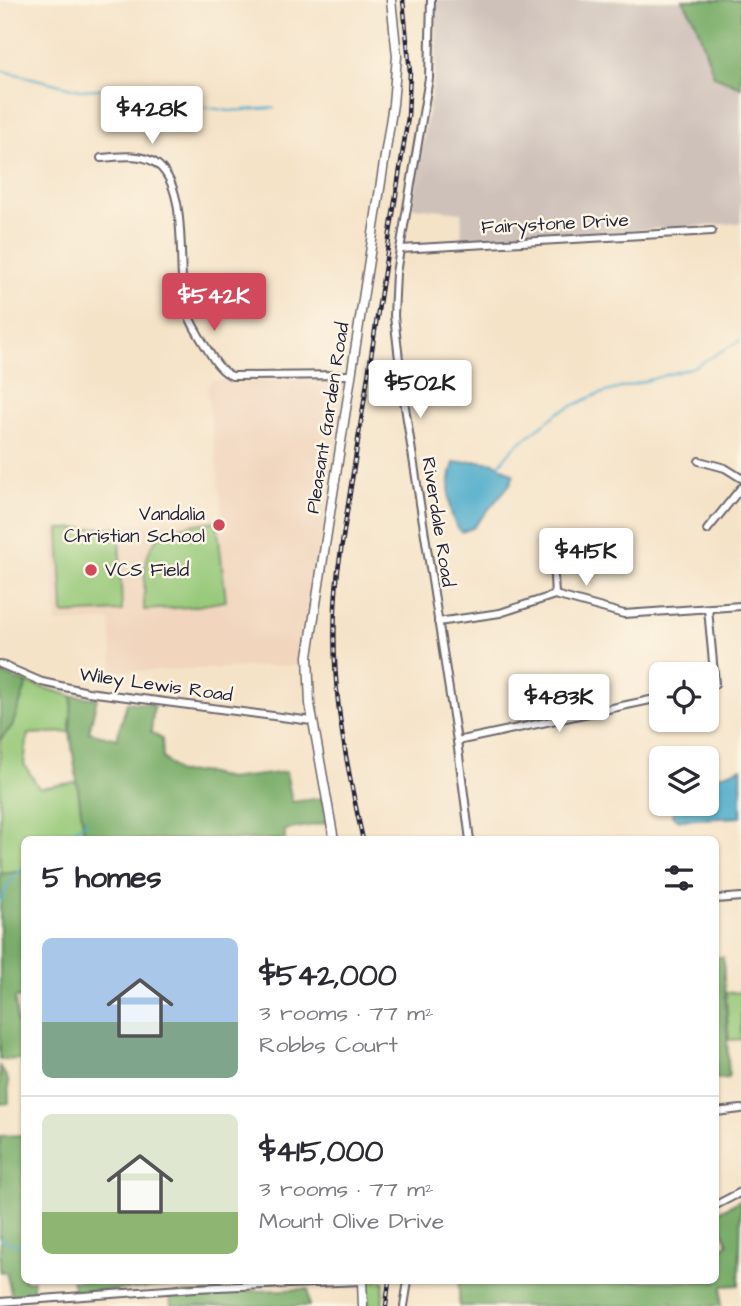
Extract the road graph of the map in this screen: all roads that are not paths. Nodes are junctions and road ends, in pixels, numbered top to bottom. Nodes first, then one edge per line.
1 (391, 0) edge
2 (431, 0) edge
3 (101, 158) dead end
4 (712, 232) dead end
5 (400, 249) junction
6 (351, 375) junction
7 (699, 461) dead end
8 (741, 478) edge
9 (741, 488) edge
10 (707, 530) dead end
11 (553, 559) dead end
12 (555, 595) junction
13 (741, 606) edge
14 (708, 609) junction
15 (438, 622) junction
16 (713, 662) edge
17 (0, 664) edge
18 (649, 700) edge
19 (312, 721) junction
20 (457, 740) junction
21 (333, 836) edge
22 (469, 836) edge
23 (741, 897) edge
24 (719, 899) edge
25 (741, 1109) edge
26 (719, 1112) edge
27 (741, 1192) edge
28 (719, 1203) edge
29 (290, 1284) edge
30 (362, 1284) edge
31 (408, 1284) edge
32 (0, 1302) edge
33 (363, 1306) edge
34 (404, 1306) edge

1 - 6 main road, Pleasant Garden Road
2 - 5 street, Riverdale Road
3 - 6 street
4 - 5 street, Fairystone Drive
5 - 15 street, Riverdale Road
6 - 19 main road, Pleasant Garden Road
7 - 8 street
9 - 10 street
11 - 12 street
12 - 14 street
12 - 15 street
13 - 14 street
14 - 16 street
15 - 20 street, Riverdale Road
17 - 19 street, Wiley Lewis Road
18 - 20 street
19 - 21 main road, Pleasant Garden Road
20 - 22 street, Riverdale Road
23 - 24 street
25 - 26 street
27 - 28 street
29 - 32 street
30 - 33 main road
31 - 34 street

